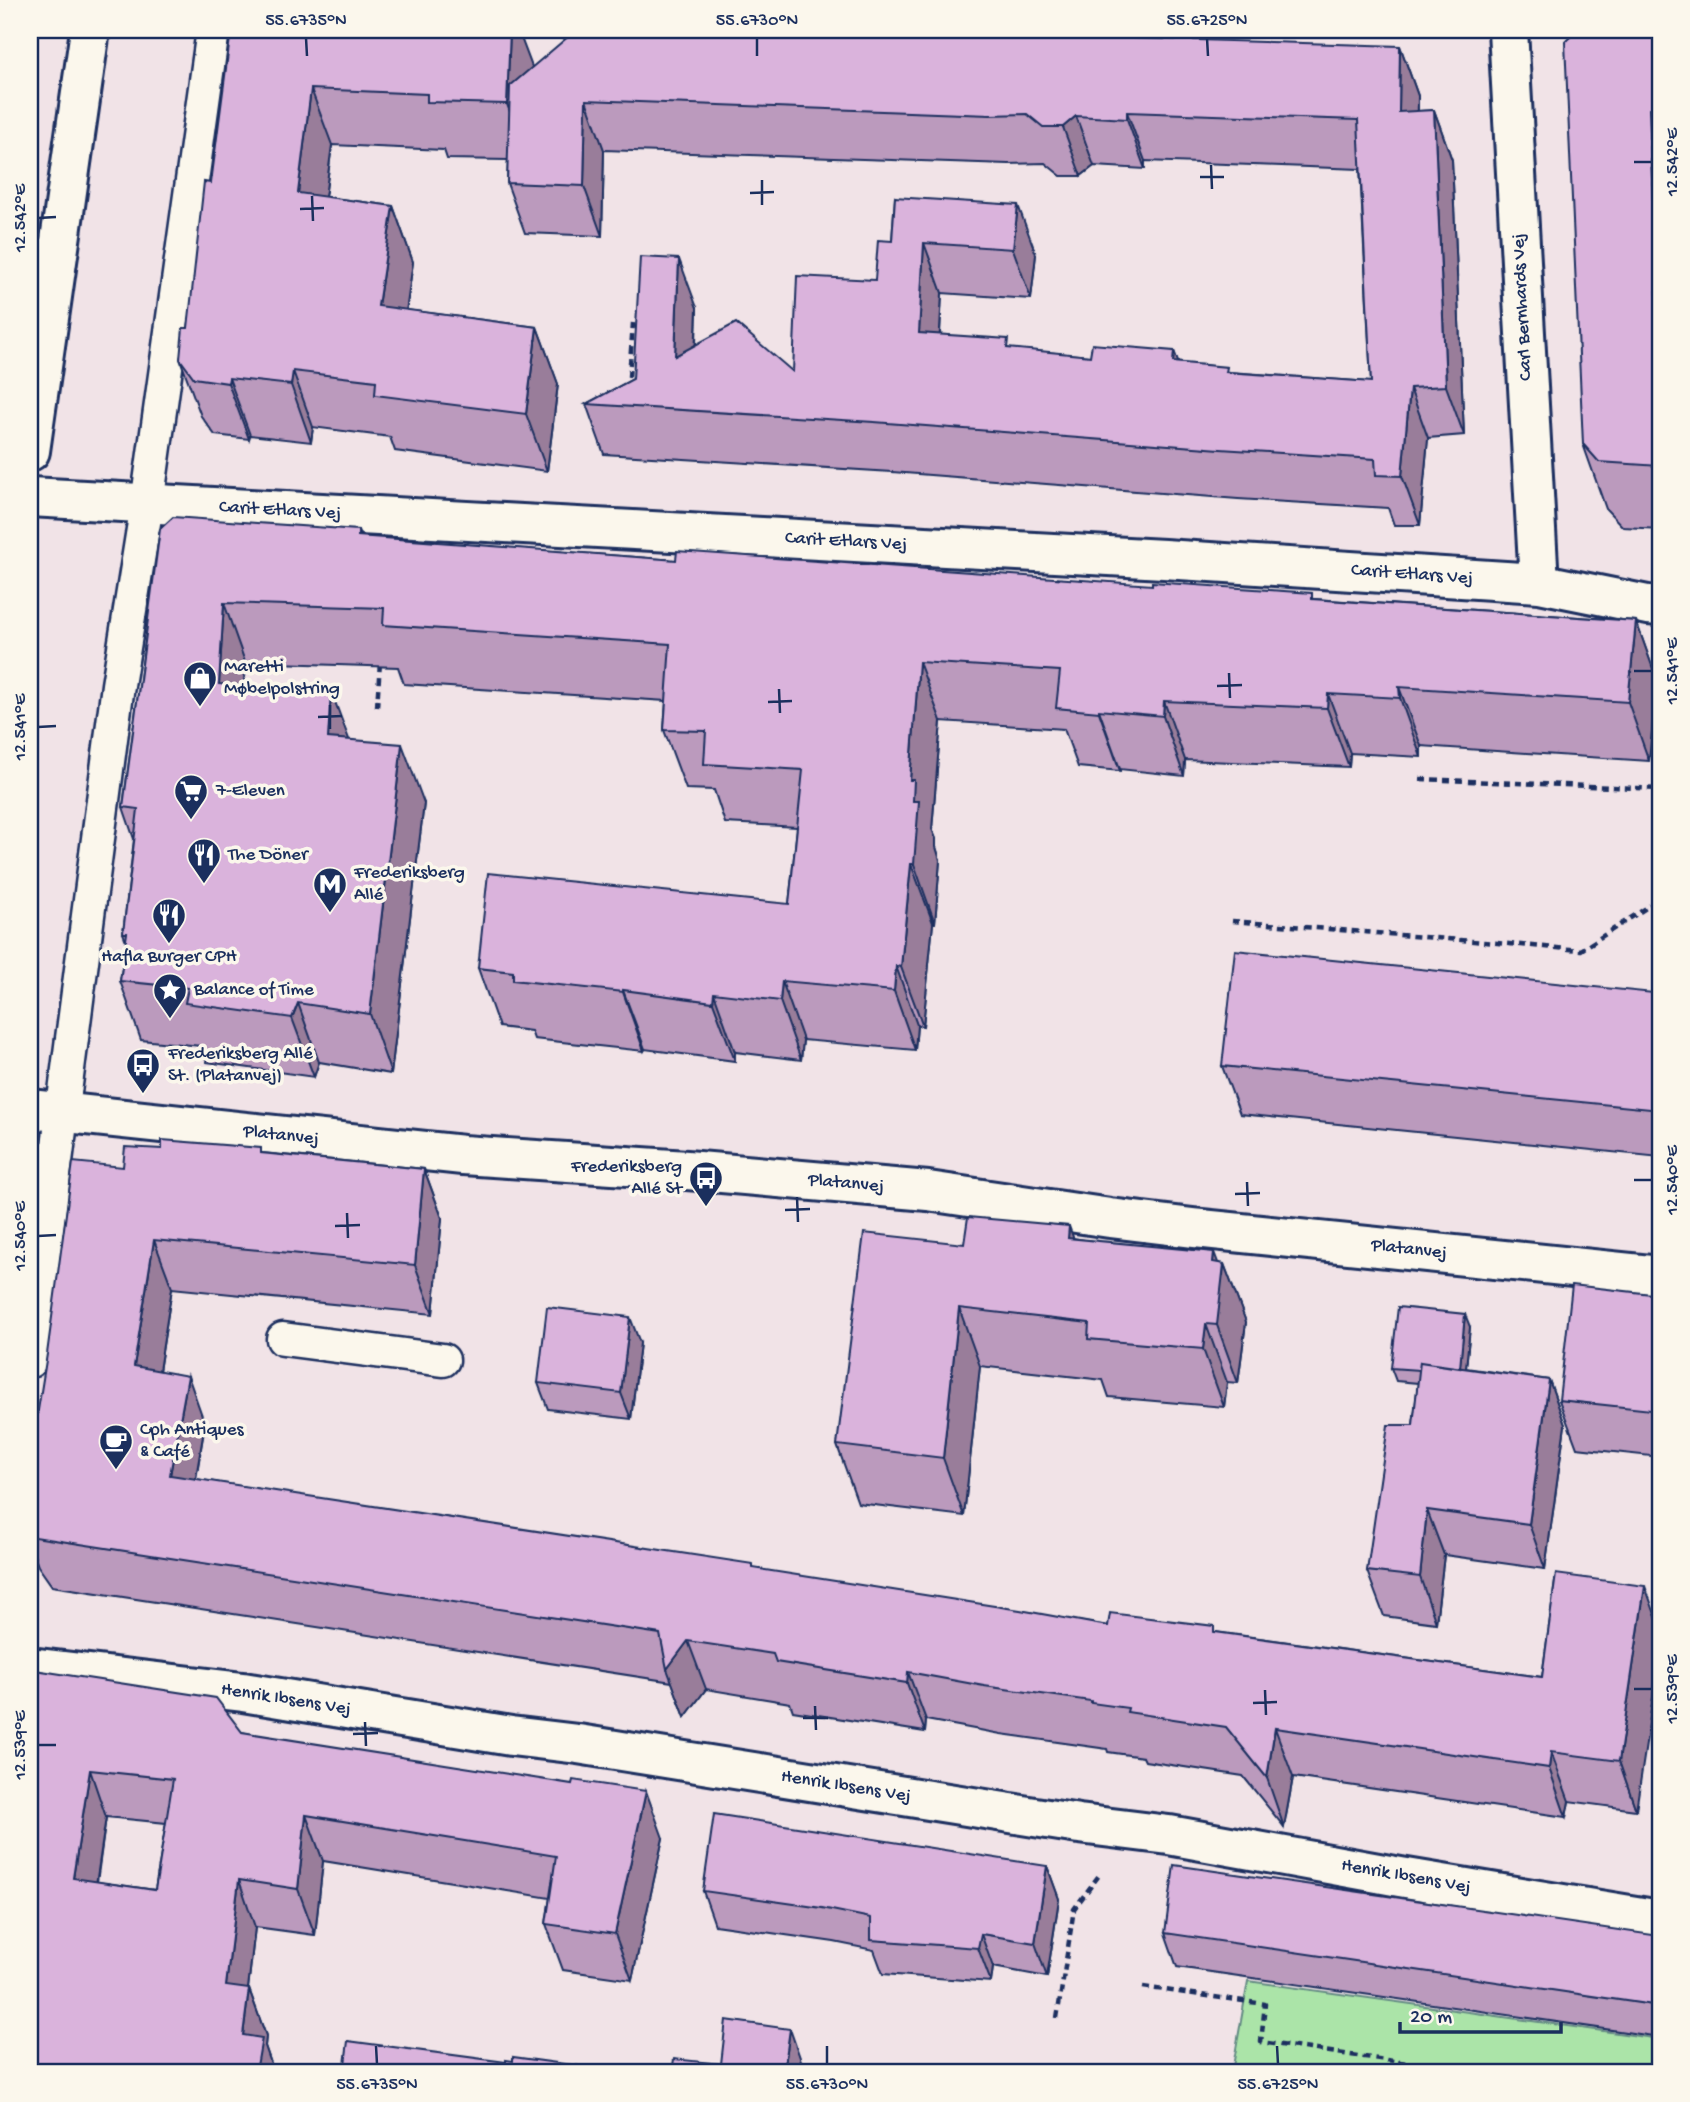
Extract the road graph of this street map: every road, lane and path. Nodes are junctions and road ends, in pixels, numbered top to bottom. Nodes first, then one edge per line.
1 (90, 30) edge
2 (213, 30) edge
3 (1508, 30) edge
4 (633, 323) edge
5 (629, 377) dead end
6 (30, 451) edge
7 (30, 497) edge
8 (147, 504) junction
9 (1539, 583) junction
10 (1660, 606) edge
11 (381, 657) edge
12 (377, 706) dead end
13 (1420, 779) dead end
14 (1660, 789) edge
15 (1660, 899) edge
16 (1233, 920) dead end
17 (46, 1111) edge
18 (1660, 1276) edge
19 (283, 1339) dead end
20 (443, 1360) dead end
21 (30, 1361) edge
22 (30, 1667) edge
23 (1133, 1830) junction
24 (1660, 1920) edge
25 (1143, 1987) dead end
26 (1057, 2018) dead end
27 (1469, 2072) edge

1 - 6 street
2 - 8 lane
3 - 9 street, Carl Bernhards Vej
4 - 5 path
7 - 8 street, Carit Etlars Vej
8 - 9 street, Carit Etlars Vej
8 - 17 lane
9 - 10 street, Carit Etlars Vej
11 - 12 path
13 - 14 path
15 - 16 path
17 - 18 street, Platanvej
17 - 21 lane
19 - 20 lane
22 - 23 street, Henrik Ibsens Vej
23 - 24 street, Henrik Ibsens Vej
23 - 26 path
25 - 27 path

